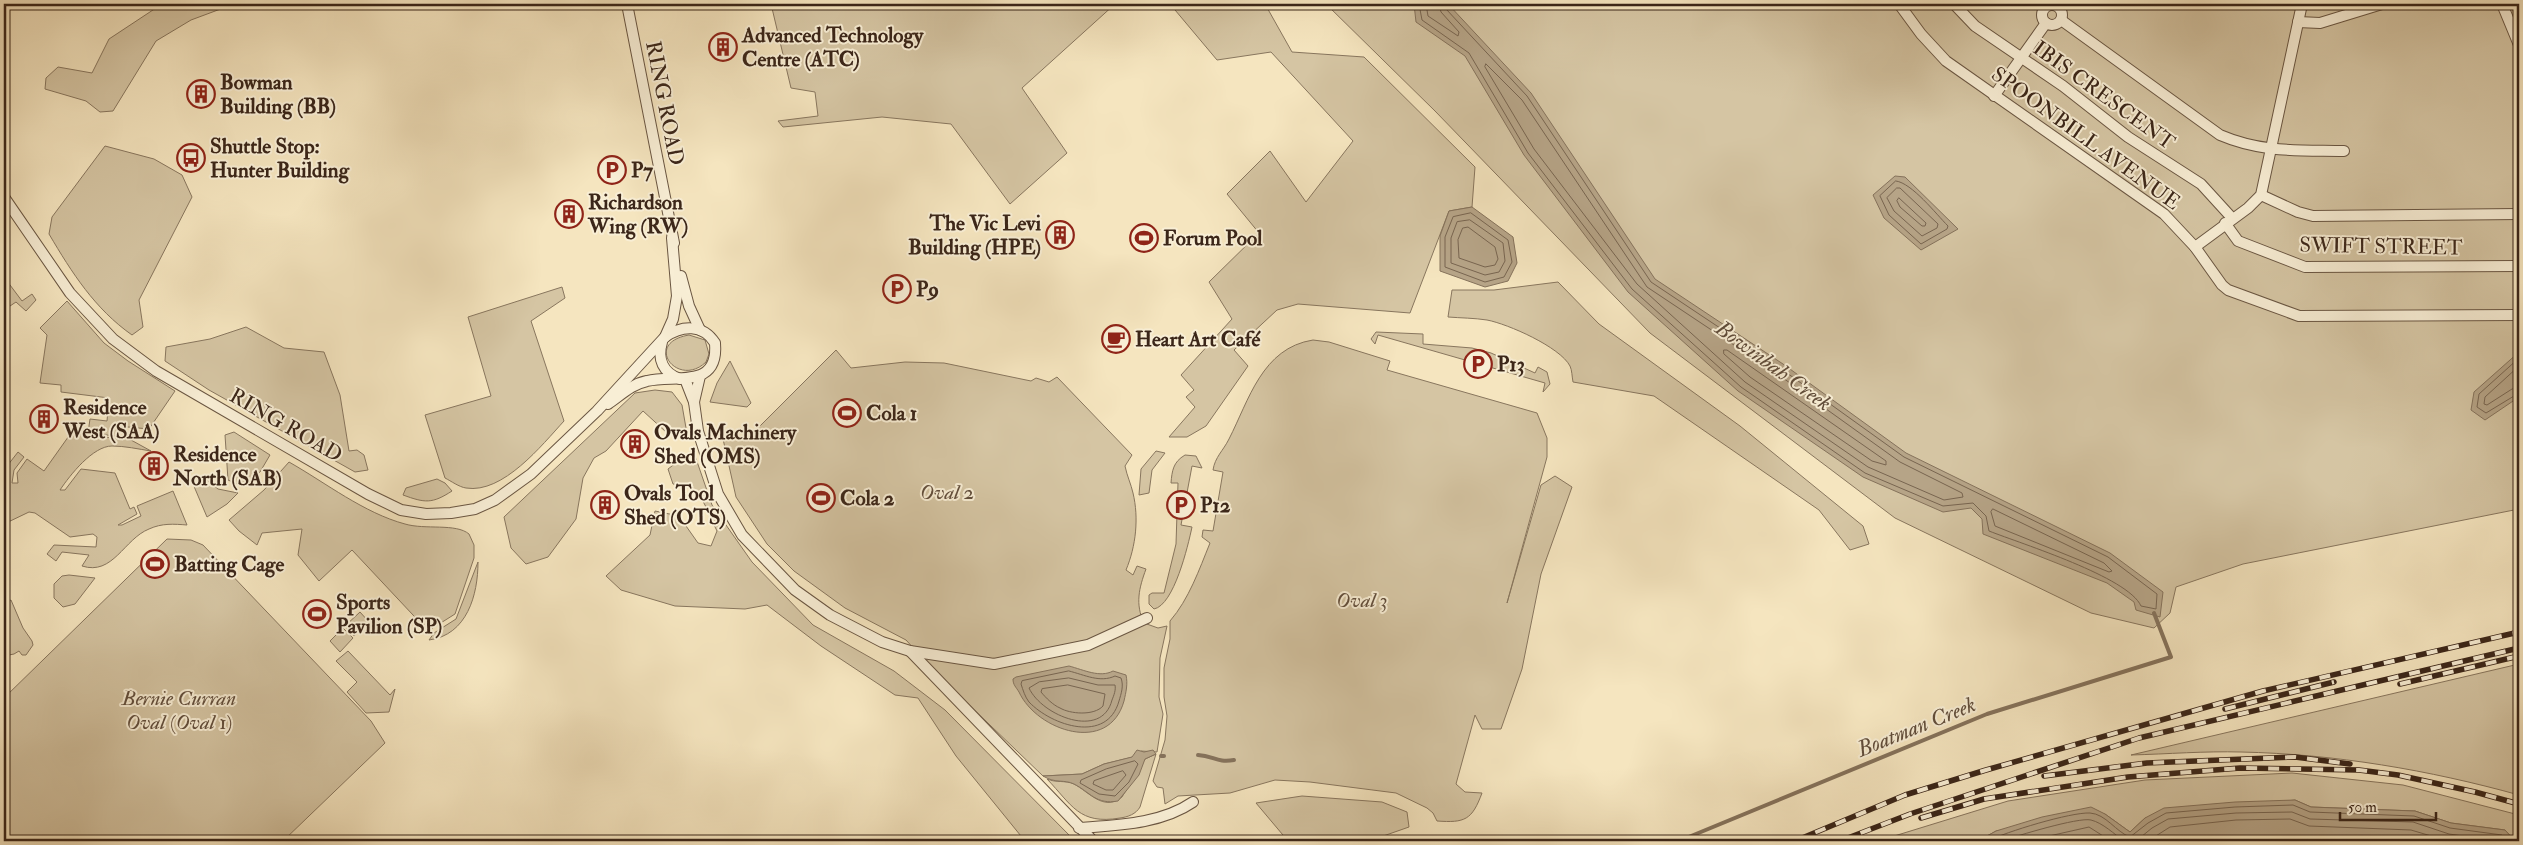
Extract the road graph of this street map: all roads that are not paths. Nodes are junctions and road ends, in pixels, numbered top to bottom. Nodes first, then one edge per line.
1 (628, 4) edge
2 (1899, 4) edge
3 (1954, 4) edge
4 (2302, 4) edge
5 (2382, 4) edge
6 (2502, 4) edge
7 (2041, 6) edge
8 (2061, 20) junction
9 (2298, 22) junction
10 (2046, 23) junction
11 (2519, 45) edge
12 (2021, 58) junction
13 (1994, 96) junction
14 (2270, 148) junction
15 (2344, 151) dead end
16 (2261, 195) junction
17 (4, 197) edge
18 (2519, 214) edge
19 (2229, 220) junction
20 (672, 238) junction
21 (2194, 247) junction
22 (2519, 266) edge
23 (2519, 315) edge
24 (700, 330) junction
25 (663, 340) junction
26 (700, 376) junction
27 (683, 379) junction
28 (694, 402) junction
29 (596, 411) junction
30 (1147, 618) dead end
31 (910, 651) junction
32 (1193, 802) dead end
33 (1079, 828) junction
34 (1093, 841) edge

1 - 20 street, RING ROAD
2 - 13 street, SPOONBILL AVENUE
3 - 12 street, IBIS CRESCENT
4 - 9 street
5 - 9 street
6 - 11 street
7 - 8 street
7 - 10 street
8 - 10 street
8 - 14 street
9 - 14 street
10 - 12 street
12 - 13 street
12 - 19 street, IBIS CRESCENT
13 - 21 street, SPOONBILL AVENUE
14 - 15 street
14 - 16 street
16 - 18 street
16 - 19 street
17 - 29 street, RING ROAD
19 - 21 street
19 - 22 street, SWIFT STREET
20 - 24 street, RING ROAD
20 - 25 street, RING ROAD
21 - 23 street, SPOONBILL AVENUE
24 - 25 street, RING ROAD
24 - 26 street, RING ROAD
25 - 27 street, RING ROAD
25 - 29 street, RING ROAD
26 - 27 street, RING ROAD
26 - 28 street
27 - 28 street
27 - 29 street, RING ROAD
28 - 31 street
30 - 31 street
31 - 33 street
32 - 33 street
33 - 34 street

